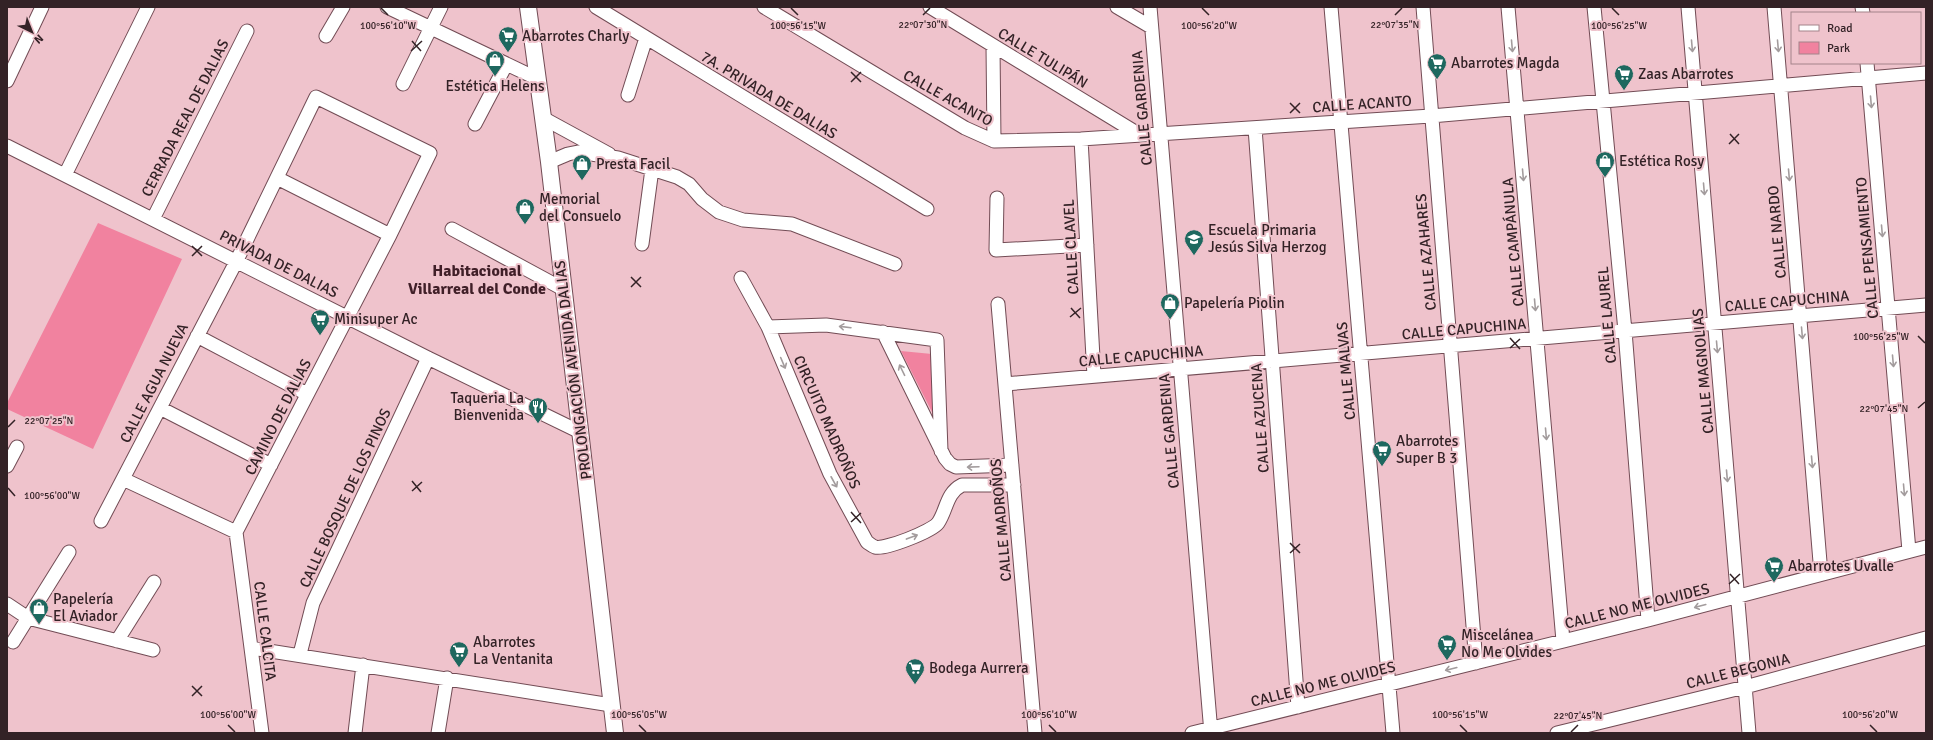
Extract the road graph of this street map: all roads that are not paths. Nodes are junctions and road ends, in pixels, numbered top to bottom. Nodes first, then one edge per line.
1 (42, 7) edge
2 (148, 7) edge
3 (343, 7) edge
4 (387, 7) edge
5 (441, 7) edge
6 (528, 7) edge
7 (596, 7) edge
8 (764, 7) edge
9 (930, 7) edge
10 (1117, 7) edge
11 (1150, 7) edge
12 (1331, 7) edge
13 (1423, 7) edge
14 (1508, 7) edge
15 (1594, 7) edge
16 (1688, 7) edge
17 (1774, 7) edge
18 (1151, 27) junction
19 (431, 28) junction
20 (247, 31) dead end
21 (326, 36) dead end
22 (646, 38) junction
23 (993, 46) junction
24 (1867, 64) edge
25 (506, 65) junction
26 (1926, 73) edge
27 (1868, 78) junction
28 (538, 79) junction
29 (7, 81) edge
30 (403, 84) dead end
31 (1781, 86) junction
32 (1696, 93) junction
33 (628, 95) dead end
34 (1603, 101) junction
35 (1517, 108) junction
36 (1431, 116) junction
37 (543, 118) junction
38 (1340, 122) junction
39 (475, 124) dead end
40 (1255, 128) junction
41 (1160, 134) junction
42 (1140, 135) junction
43 (1081, 139) junction
44 (994, 142) junction
45 (7, 146) edge
46 (618, 158) junction
47 (549, 162) junction
48 (652, 169) junction
49 (64, 175) junction
50 (277, 178) junction
51 (997, 198) dead end
52 (926, 209) dead end
53 (153, 219) junction
54 (452, 229) dead end
55 (390, 235) junction
56 (642, 244) dead end
57 (1087, 245) junction
58 (237, 260) junction
59 (895, 264) dead end
60 (741, 278) dead end
61 (563, 289) junction
62 (998, 304) dead end
63 (1926, 306) edge
64 (1888, 309) junction
65 (1800, 316) junction
66 (348, 317) junction
67 (1715, 324) junction
68 (768, 327) junction
69 (1625, 331) junction
70 (883, 332) junction
71 (197, 336) junction
72 (1538, 339) junction
73 (1450, 346) junction
74 (1360, 354) junction
75 (428, 358) junction
76 (1272, 361) junction
77 (1180, 369) junction
78 (1094, 376) junction
79 (1005, 384) junction
80 (308, 394) junction
81 (160, 408) junction
82 (580, 432) junction
83 (17, 447) dead end
84 (941, 451) junction
85 (271, 465) junction
86 (1012, 465) junction
87 (7, 466) edge
88 (123, 479) junction
89 (1014, 485) junction
90 (101, 521) dead end
91 (236, 532) junction
92 (1926, 547) edge
93 (1909, 551) junction
94 (69, 552) dead end
95 (1821, 574) junction
96 (154, 582) dead end
97 (1737, 596) junction
98 (7, 604) edge
99 (28, 618) junction
100 (1648, 620) junction
101 (1926, 638) edge
102 (117, 641) junction
103 (1563, 641) junction
104 (13, 642) dead end
105 (250, 648) junction
106 (153, 650) dead end
107 (300, 654) junction
108 (1476, 662) junction
109 (363, 665) junction
110 (447, 678) junction
111 (1389, 684) junction
112 (1745, 686) junction
113 (611, 705) junction
114 (1298, 707) junction
115 (1211, 731) edge
116 (262, 733) edge
117 (355, 733) edge
118 (438, 733) edge
119 (615, 733) edge
120 (1035, 733) edge
121 (1192, 733) edge
122 (1393, 733) edge
123 (1557, 733) edge
124 (1749, 733) edge

1 - 29 street
2 - 49 street
3 - 21 street
4 - 19 street
5 - 19 street
6 - 28 street, PROLONGACIÓN AVENIDA DALIAS
7 - 22 street, 7A. PRIVADA DE DALIAS
8 - 44 street, CALLE ACANTO
9 - 23 street, CALLE TULIPÁN
10 - 18 street
11 - 18 street, CALLE GARDENIA
12 - 38 street, CALLE MALVAS
13 - 36 street, CALLE AZAHARES
14 -> 35 street, CALLE CAMPÁNULA
15 - 34 street, CALLE LAUREL
16 -> 32 street, CALLE MAGNOLIAS
17 -> 31 street, CALLE NARDO
18 - 41 street, CALLE GARDENIA
19 - 25 street
19 - 30 street
20 - 53 street, CERRADA REAL DE DALIAS
22 - 33 street
22 - 52 street, 7A. PRIVADA DE DALIAS
23 - 42 street, CALLE TULIPÁN
23 - 44 street
24 - 27 street, CALLE PENSAMIENTO
25 - 28 street
25 - 39 street
26 - 27 street, CALLE ACANTO
27 - 31 street, CALLE ACANTO
27 -> 64 street, CALLE PENSAMIENTO
28 - 37 street, PROLONGACIÓN AVENIDA DALIAS
31 - 32 street, CALLE ACANTO
31 -> 65 street, CALLE NARDO
32 - 34 street, CALLE ACANTO
32 -> 67 street, CALLE MAGNOLIAS
34 - 35 street, CALLE ACANTO
34 - 69 street, CALLE LAUREL
35 - 36 street, CALLE ACANTO
35 -> 72 street, CALLE CAMPÁNULA
36 - 38 street, CALLE ACANTO
36 - 73 street, CALLE AZAHARES
37 - 46 street
37 - 47 street, PROLONGACIÓN AVENIDA DALIAS
38 - 40 street, CALLE ACANTO
38 - 74 street, CALLE MALVAS
40 - 41 street, CALLE ACANTO
40 - 76 street, CALLE AZUCENA
41 - 42 street, CALLE ACANTO
41 - 77 street, CALLE GARDENIA
42 - 43 street, CALLE ACANTO
43 - 44 street, CALLE ACANTO
43 - 57 street, CALLE CLAVEL
45 - 49 street, PRIVADA DE DALIAS
46 - 47 street
46 - 48 street
47 - 61 street, PROLONGACIÓN AVENIDA DALIAS
48 - 56 street
48 - 59 street
49 - 53 street, PRIVADA DE DALIAS
50 - 55 street
50 - 55 street, CALLE AGUA NUEVA
50 - 58 street, CALLE AGUA NUEVA
51 - 57 street
53 - 58 street, PRIVADA DE DALIAS
54 - 61 street
55 - 66 street, CAMINO DE DALIAS
57 - 78 street, CALLE CLAVEL
58 - 66 street, PRIVADA DE DALIAS
58 - 71 street, CALLE AGUA NUEVA
60 - 68 street, CIRCUITO MADROÑOS
61 - 82 street, PROLONGACIÓN AVENIDA DALIAS
62 - 79 street, CALLE MADROÑOS
63 - 64 street, CALLE CAPUCHINA
64 - 65 street, CALLE CAPUCHINA
64 -> 93 street, CALLE PENSAMIENTO
65 - 67 street, CALLE CAPUCHINA
65 -> 95 street, CALLE NARDO
66 - 75 street, PRIVADA DE DALIAS
66 - 80 street, CAMINO DE DALIAS
67 - 69 street, CALLE CAPUCHINA
67 -> 97 street, CALLE MAGNOLIAS
70 -> 68 street
68 -> 89 street, CIRCUITO MADROÑOS
69 - 72 street, CALLE CAPUCHINA
69 - 100 street, CALLE LAUREL
84 -> 70 street
70 - 84 street
71 - 80 street
71 - 81 street, CALLE AGUA NUEVA
72 - 73 street, CALLE CAPUCHINA
72 -> 103 street, CALLE CAMPÁNULA
73 - 74 street, CALLE CAPUCHINA
73 - 108 street, CALLE AZAHARES
74 - 76 street, CALLE CAPUCHINA
74 - 111 street, CALLE MALVAS
75 - 82 street, PRIVADA DE DALIAS
75 - 107 street, CALLE BOSQUE DE LOS PINOS
76 - 77 street, CALLE CAPUCHINA
76 - 114 street, CALLE AZUCENA
77 - 78 street, CALLE CAPUCHINA
77 - 115 street, CALLE GARDENIA
78 - 79 street, CALLE CAPUCHINA
79 - 86 street, CALLE MADROÑOS
80 - 85 street, CAMINO DE DALIAS
81 - 85 street
81 - 88 street, CALLE AGUA NUEVA
82 - 113 street, PROLONGACIÓN AVENIDA DALIAS
83 - 87 street
86 -> 84 street
85 - 91 street, CAMINO DE DALIAS
86 - 89 street, CALLE MADROÑOS
88 - 90 street, CALLE AGUA NUEVA
88 - 91 street
89 - 120 street, CALLE MADROÑOS
91 - 105 street, CALLE CALCITA
92 - 93 street, CALLE NO ME OLVIDES
93 - 95 street, CALLE NO ME OLVIDES
94 - 99 street
95 - 97 street, CALLE NO ME OLVIDES
96 - 102 street
97 -> 100 street, CALLE NO ME OLVIDES
97 - 112 street, CALLE MAGNOLIAS
98 - 99 street
99 - 102 street
99 - 104 street
100 - 103 street, CALLE NO ME OLVIDES
101 - 112 street, CALLE BEGONIA
102 - 106 street
103 - 108 street, CALLE NO ME OLVIDES
105 - 107 street
105 - 116 street, CALLE CALCITA
107 - 109 street
108 -> 111 street, CALLE NO ME OLVIDES
109 - 110 street
109 - 117 street
110 - 113 street
110 - 118 street
111 - 114 street, CALLE NO ME OLVIDES
111 - 122 street, CALLE MALVAS
112 - 123 street, CALLE BEGONIA
112 - 124 street, CALLE MAGNOLIAS
113 - 119 street, PROLONGACIÓN AVENIDA DALIAS
114 - 115 street, CALLE NO ME OLVIDES
115 - 121 street, CALLE NO ME OLVIDES

